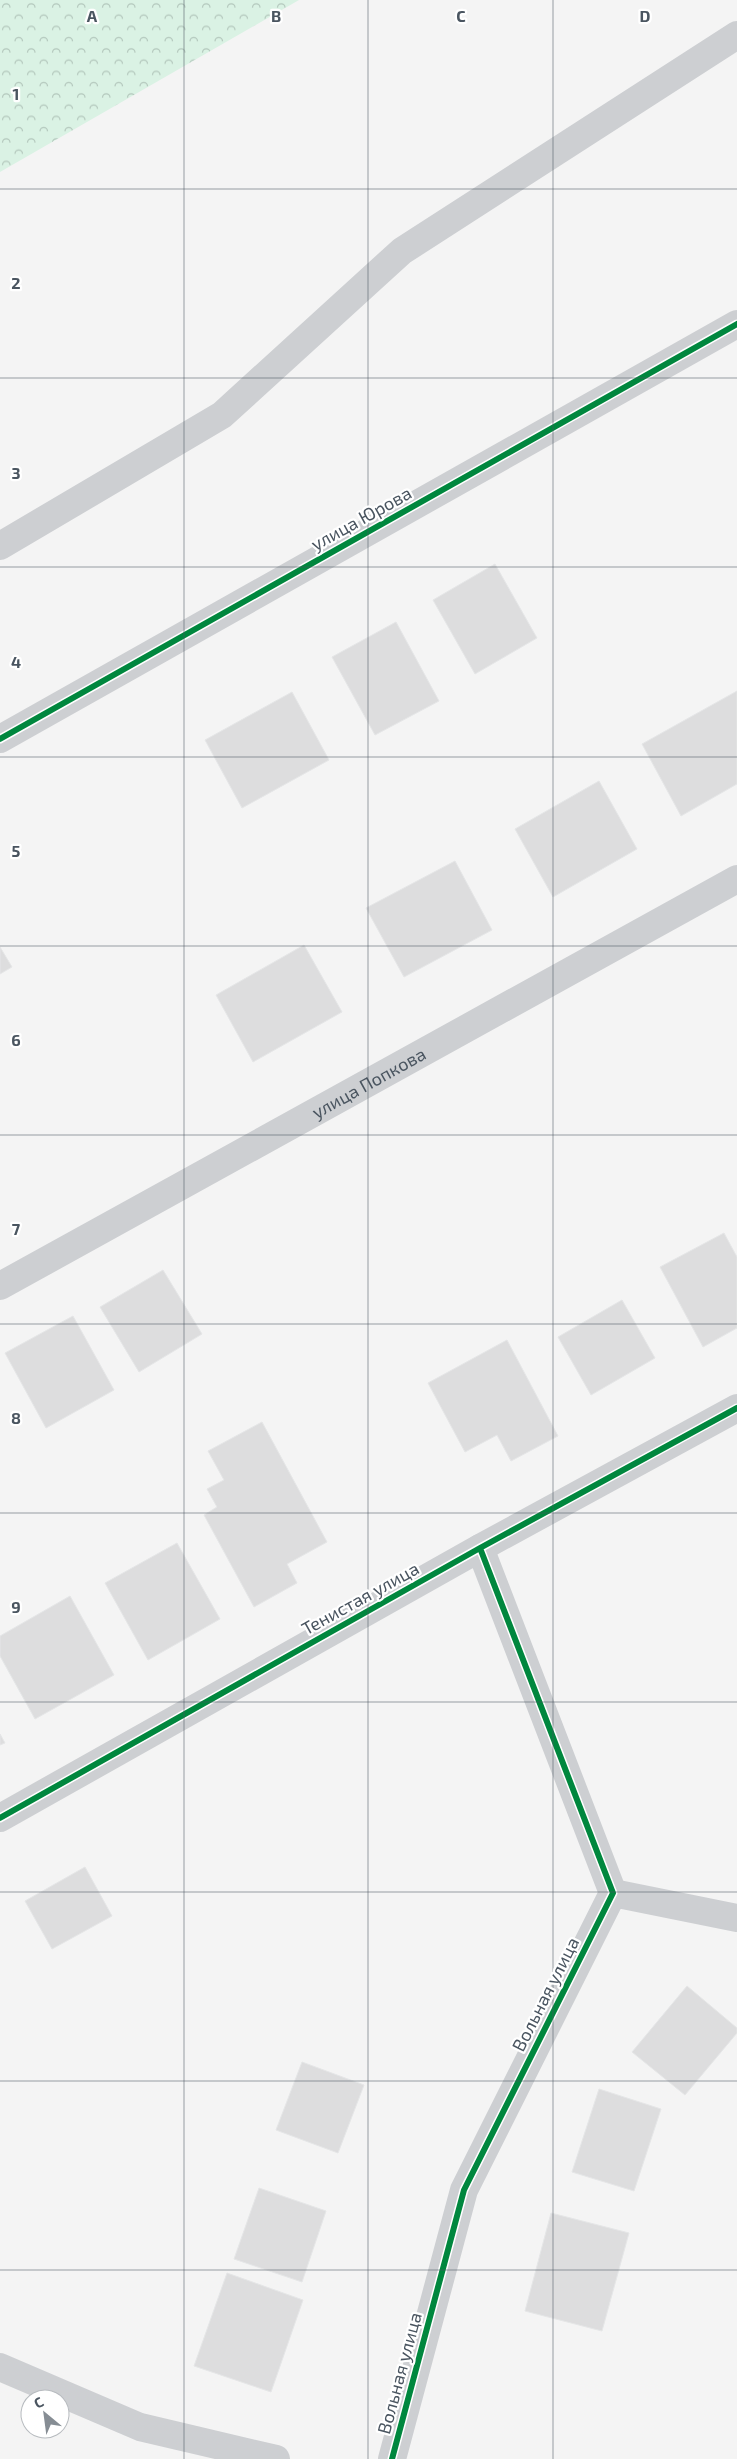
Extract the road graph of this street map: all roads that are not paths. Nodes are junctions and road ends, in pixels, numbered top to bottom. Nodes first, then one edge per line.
1 (737, 35) edge
2 (737, 324) edge
3 (0, 546) edge
4 (0, 739) edge
5 (737, 879) edge
6 (0, 1286) edge
7 (737, 1408) edge
8 (480, 1548) junction
9 (0, 1818) edge
10 (613, 1893) junction
11 (737, 1918) edge
12 (0, 2367) edge
13 (276, 2459) edge
14 (392, 2459) edge

1 - 3 street
2 - 4 street, улица Юрова
5 - 6 street, улица Попкова
7 - 8 street, Тенистая улица
8 - 9 street, Тенистая улица
8 - 10 street
10 - 11 street
10 - 14 street, Вольная улица
12 - 13 street

